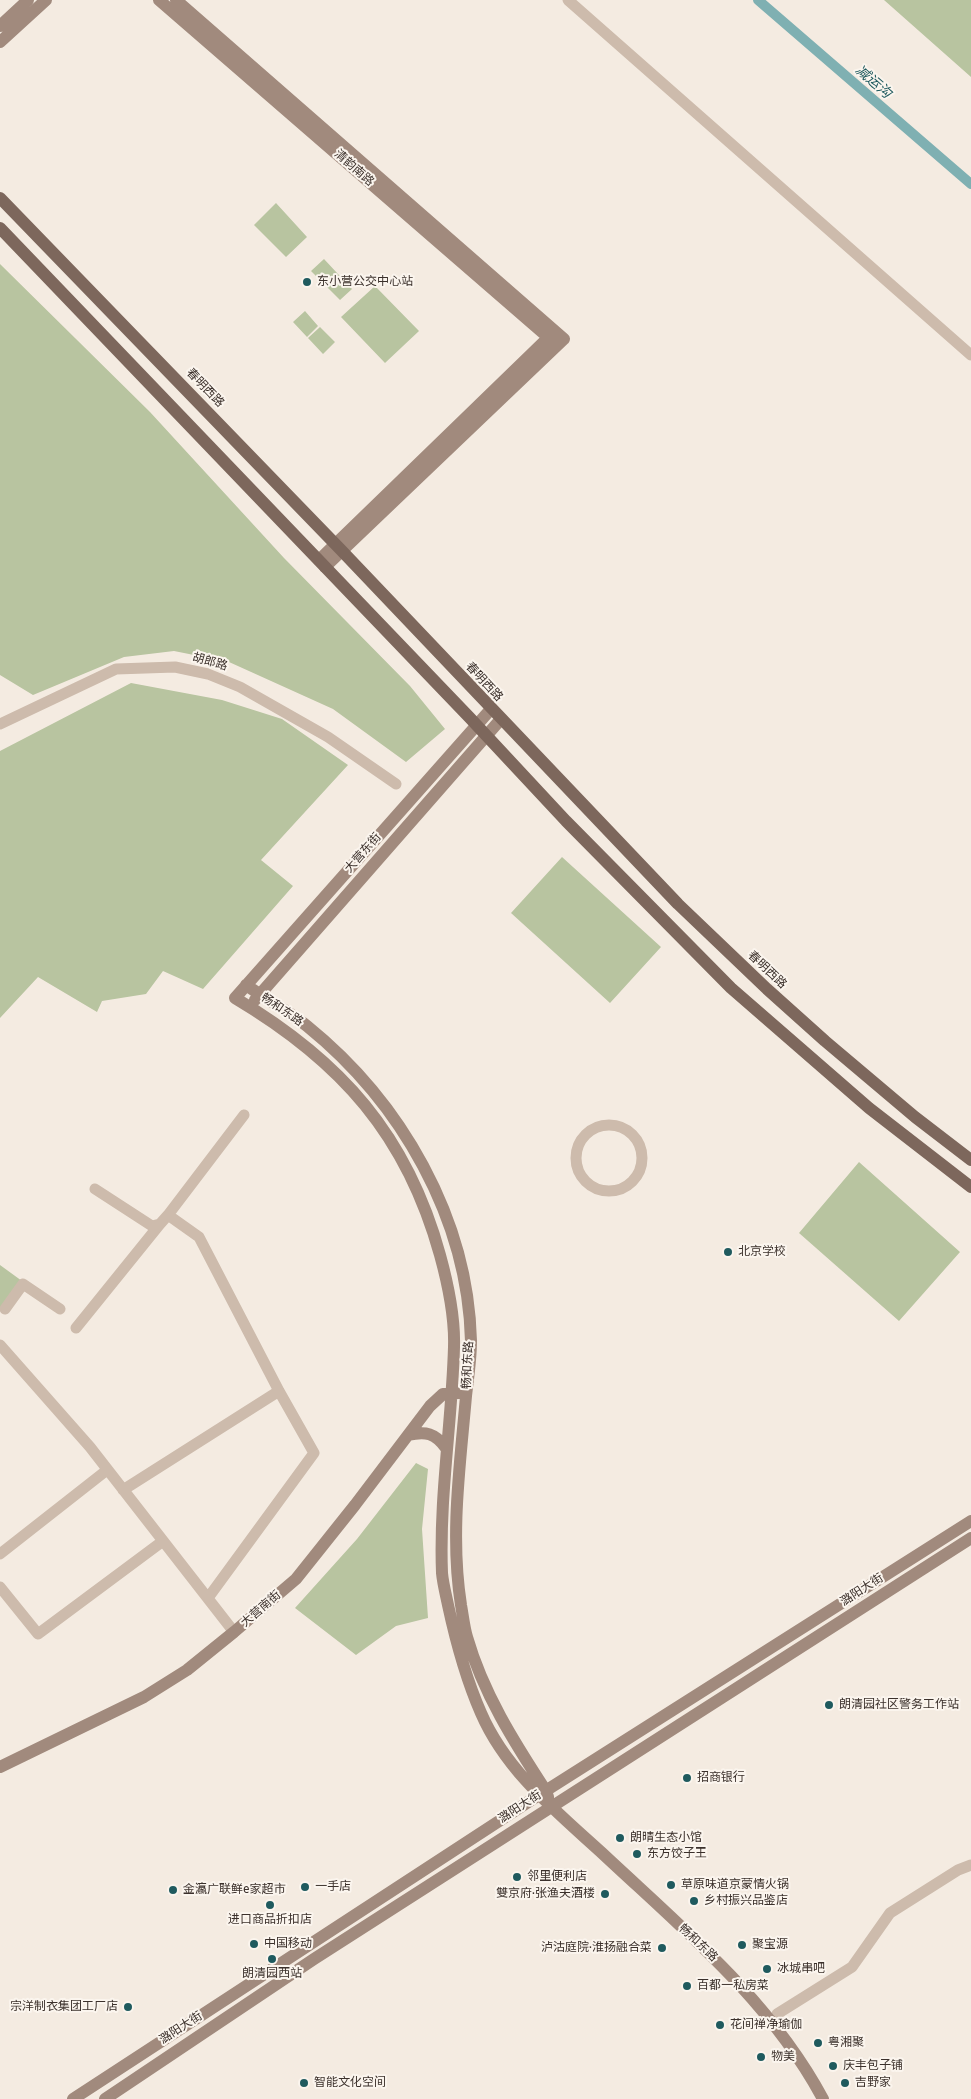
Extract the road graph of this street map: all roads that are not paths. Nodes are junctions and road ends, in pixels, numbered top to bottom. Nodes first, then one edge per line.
1 (28, 0) edge
2 (46, 0) edge
3 (159, 0) edge
4 (176, 0) edge
5 (568, 0) edge
6 (0, 26) edge
7 (0, 42) edge
8 (0, 198) edge
9 (0, 228) edge
10 (553, 338) junction
11 (971, 355) edge
12 (338, 547) junction
13 (322, 563) junction
14 (491, 708) junction
15 (500, 719) junction
16 (0, 724) edge
17 (476, 725) junction
18 (486, 735) junction
19 (396, 784) dead end
20 (246, 985) junction
21 (260, 995) junction
22 (235, 998) joint
23 (250, 1006) junction
24 (244, 1115) dead end
25 (590, 1131) joint
26 (971, 1160) edge
27 (971, 1187) edge
28 (95, 1189) dead end
29 (164, 1220) junction
30 (4, 1309) dead end
31 (60, 1309) dead end
32 (76, 1328) dead end
33 (0, 1345) edge
34 (279, 1391) junction
35 (451, 1392) junction
36 (467, 1393) junction
37 (408, 1435) junction
38 (446, 1448) junction
39 (107, 1470) junction
40 (123, 1490) junction
41 (971, 1520) edge
42 (971, 1538) edge
43 (163, 1541) junction
44 (0, 1554) edge
45 (0, 1587) edge
46 (208, 1598) junction
47 (234, 1632) junction
48 (0, 1767) edge
49 (543, 1793) junction
50 (550, 1807) junction
51 (971, 1865) edge
52 (778, 2014) dead end
53 (73, 2099) edge
54 (105, 2099) edge
55 (823, 2099) edge

1 - 6 main road
2 - 7 main road
3 - 10 main road, 清韵南路
4 - 10 main road, 清韵南路
5 - 11 street
8 - 12 main road, 春明西路
9 - 13 main road
10 - 12 main road
12 - 13 main road
12 - 14 main road, 春明西路
13 - 17 main road
14 - 15 main road, 春明西路
14 - 17 main road, 大营东街
15 - 18 main road, 大营东街
15 - 26 main road, 春明西路
16 - 19 street, 胡郎路
17 - 18 main road
17 - 20 main road, 大营东街
18 - 21 main road, 大营东街
18 - 27 main road
20 - 21 main road, 畅和东路
20 - 22 main road, 大营东街
21 - 23 main road, 大营东街
21 - 36 main road, 畅和东路
22 - 23 main road, 畅和东路
23 - 35 main road, 畅和东路
24 - 29 street
25 - 25 street
28 - 29 street
29 - 32 street
29 - 34 street
30 - 31 street
33 - 39 street
34 - 40 street
34 - 46 street
35 - 36 main road
35 - 37 main road, 大营南街
35 - 38 main road, 畅和东路
36 - 49 main road, 畅和东路
37 - 38 main road
37 - 47 main road, 大营南街
38 - 49 main road, 畅和东路
39 - 40 street
39 - 44 street
40 - 43 street
41 - 49 main road, 潞阳大街
42 - 50 main road, 潞阳大街
43 - 45 street
43 - 46 street
46 - 47 street
47 - 48 main road, 大营南街
49 - 50 main road, 畅和东路
49 - 53 main road, 潞阳大街
50 - 54 main road, 潞阳大街
50 - 55 main road, 畅和东路
51 - 52 street

